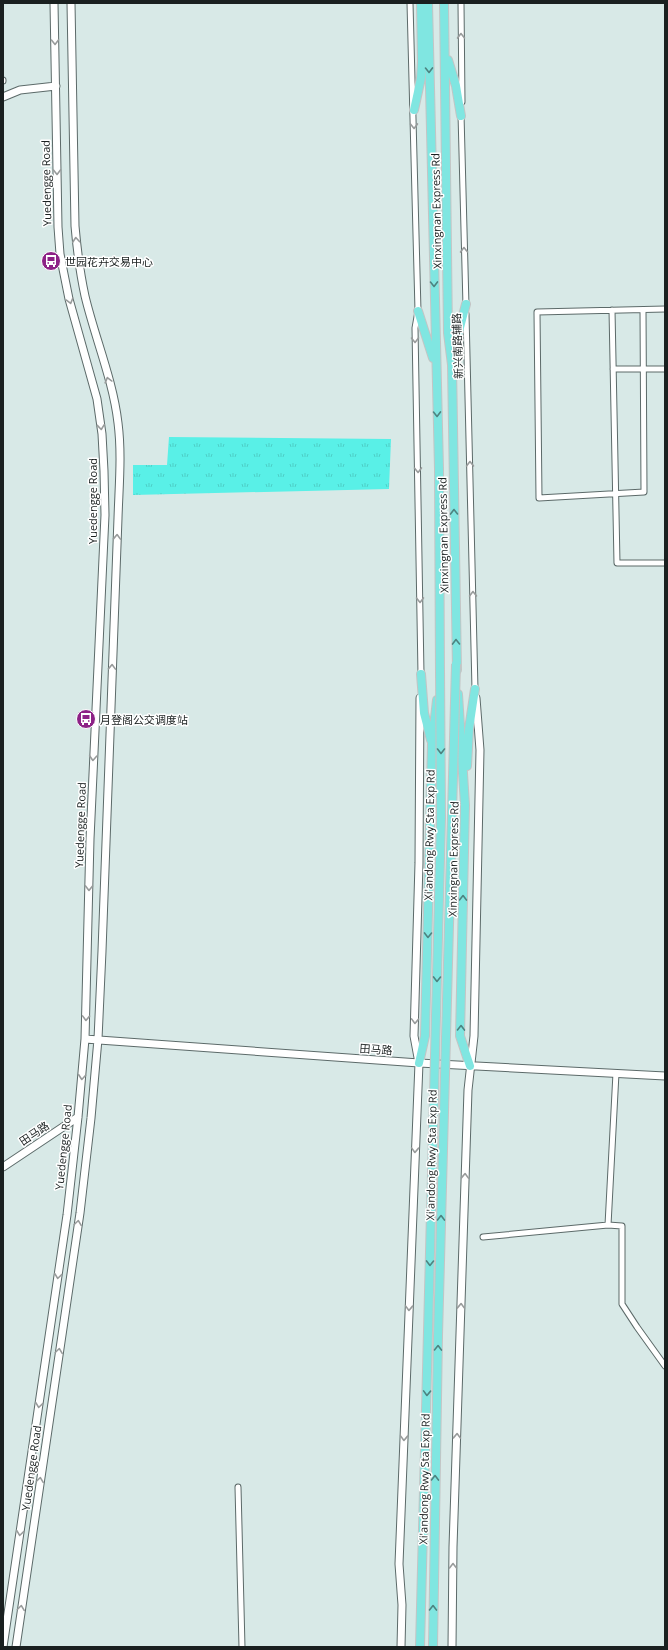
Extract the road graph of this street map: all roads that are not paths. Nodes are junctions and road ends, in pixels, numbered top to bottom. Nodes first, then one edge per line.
1 (54, 3) edge
2 (70, 3) edge
3 (410, 3) edge
4 (422, 3) edge
5 (428, 3) edge
6 (444, 3) edge
7 (461, 3) edge
8 (428, 18) junction
9 (445, 53) junction
10 (422, 62) junction
11 (56, 86) junction
12 (3, 97) edge
13 (414, 110) junction
14 (461, 116) junction
15 (466, 304) junction
16 (665, 309) edge
17 (612, 310) junction
18 (643, 310) junction
19 (418, 311) junction
20 (452, 365) junction
21 (436, 368) junction
22 (613, 369) junction
23 (643, 369) junction
24 (665, 369) edge
25 (615, 494) junction
26 (665, 563) edge
27 (456, 664) junction
28 (440, 670) junction
29 (421, 674) junction
30 (475, 689) junction
31 (432, 744) junction
32 (465, 805) junction
33 (85, 1039) junction
34 (98, 1039) junction
35 (419, 1063) junction
36 (470, 1066) junction
37 (616, 1073) junction
38 (665, 1076) edge
39 (78, 1117) junction
40 (3, 1167) edge
41 (608, 1226) junction
42 (483, 1236) dead end
43 (665, 1366) edge
44 (238, 1487) dead end
45 (4, 1647) edge
46 (16, 1647) edge
47 (242, 1647) edge
48 (401, 1647) edge
49 (420, 1647) edge
50 (433, 1647) edge
51 (452, 1647) edge

1 -> 11 main road, Yuedengge Road
34 -> 2 main road, Yuedengge Road
3 - 13 street
4 - 10 main road
5 - 8 main road, Xinxingnan Express Rd
6 - 9 main road, Xinxingnan Express Rd
14 -> 7 street, 新兴南路辅路
8 - 10 main road
8 -> 21 main road, Xinxingnan Express Rd
9 - 14 main road
9 - 20 main road, Xinxingnan Express Rd
10 - 13 main road
11 - 12 main road
11 -> 33 main road, Yuedengge Road
13 -> 19 street
15 -> 14 street, 新兴南路辅路
15 - 20 main road
30 -> 15 street, 新兴南路辅路
16 - 18 street
17 - 18 street
17 - 22 street
17 - 25 street
18 - 23 street
19 - 21 main road
19 -> 29 street
27 -> 20 main road, Xinxingnan Express Rd
21 -> 28 main road, Xinxingnan Express Rd
22 - 23 street
22 - 25 street
23 - 24 street
23 - 25 street
25 - 26 street
27 - 32 main road, Xinxingnan Express Rd
50 -> 27 main road, Xi'andong Rwy Sta Exp Rd, bridge
28 - 31 main road, Xinxingnan Express Rd
28 -> 49 main road, Xi'andong Rwy Sta Exp Rd, bridge
29 - 31 main road
29 -> 35 main road
30 - 32 main road
30 - 36 main road
31 -> 35 main road, Xinxingnan Express Rd
36 -> 32 main road, Xinxingnan Express Rd
33 - 34 main road, 田马路
33 -> 39 main road, Yuedengge Road
34 - 35 main road, 田马路
46 -> 34 main road, Yuedengge Road
35 - 36 main road, 田马路
35 -> 48 main road
36 - 37 main road, 田马路
51 -> 36 main road
37 - 38 main road, 田马路
37 - 41 street
39 - 40 main road, 田马路
39 -> 45 main road, Yuedengge Road
41 - 42 street
41 - 43 street
44 - 47 street

